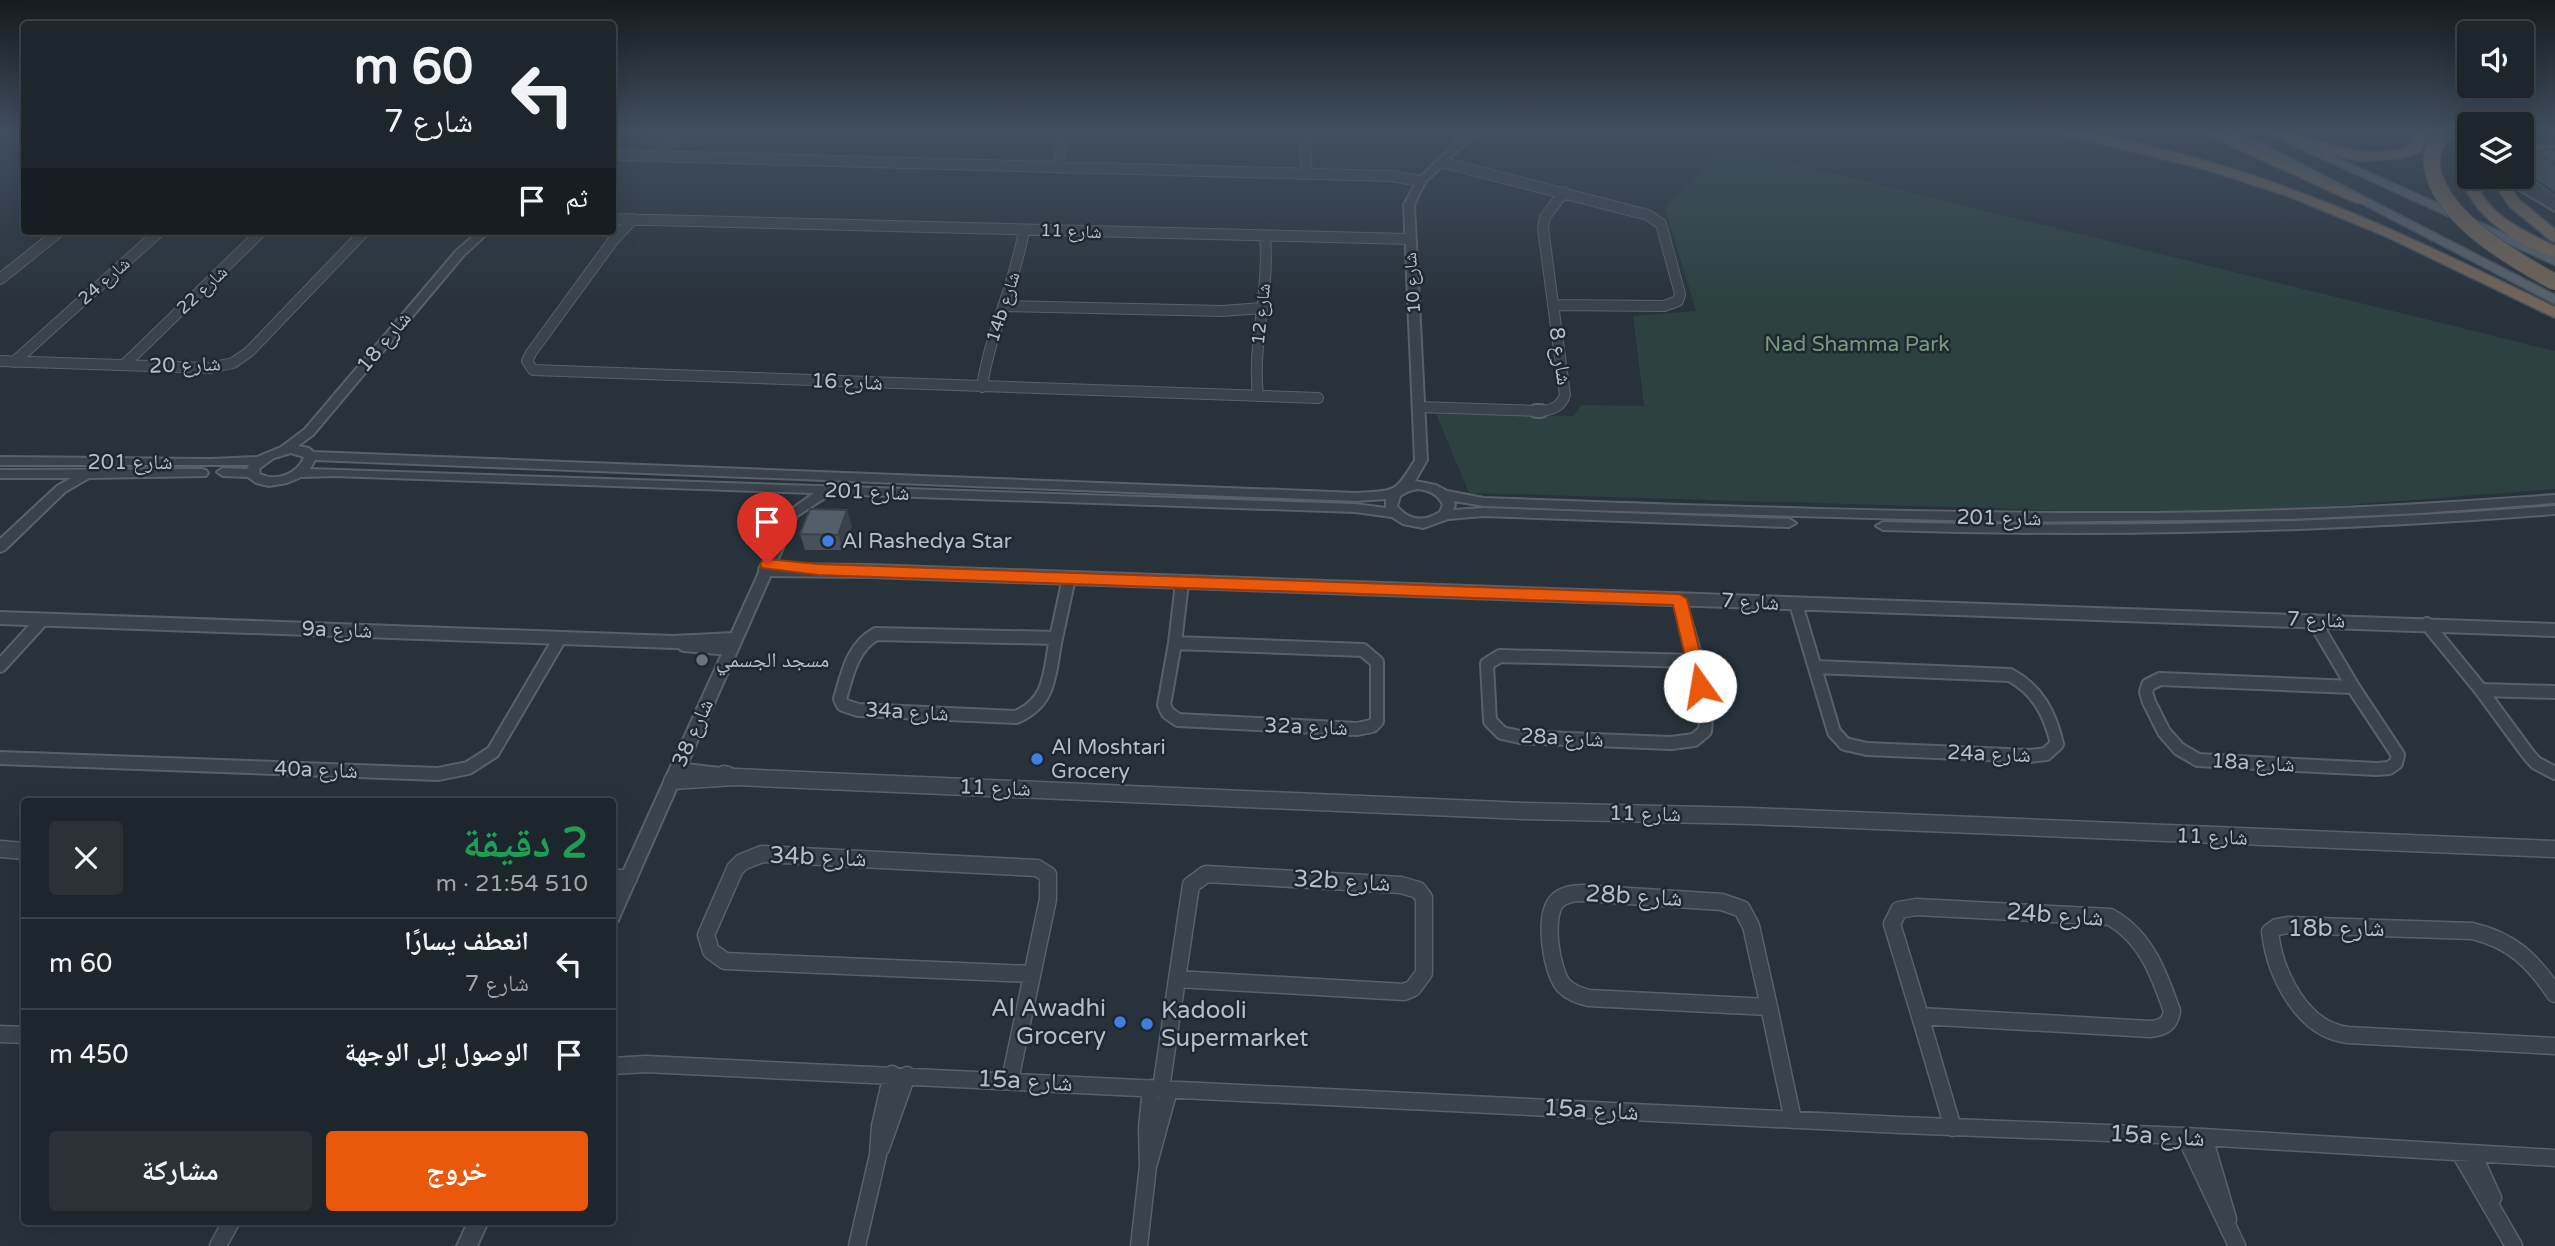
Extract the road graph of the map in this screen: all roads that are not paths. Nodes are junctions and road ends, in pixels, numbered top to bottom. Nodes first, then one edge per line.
1 (1417, 189) edge
2 (1553, 189) edge
3 (2282, 189) edge
4 (2337, 189) edge
5 (2340, 189) edge
6 (2397, 189) edge
7 (2442, 189) edge
8 (2472, 189) edge
9 (2505, 189) edge
10 (2523, 189) edge
11 (2537, 189) edge
12 (1567, 193) junction
13 (2361, 200) junction
14 (2555, 202) edge
15 (2555, 208) edge
16 (616, 219) edge
17 (628, 219) junction
18 (1024, 230) junction
19 (1036, 230) junction
20 (56, 235) edge
21 (158, 235) edge
22 (260, 235) edge
23 (363, 235) edge
24 (467, 235) edge
25 (480, 235) edge
26 (1265, 237) junction
27 (1276, 237) junction
28 (2555, 237) edge
29 (1409, 242) junction
30 (2555, 252) edge
31 (460, 253) junction
32 (1020, 254) junction
33 (1267, 258) junction
34 (2555, 261) edge
35 (0, 279) edge
36 (2555, 282) edge
37 (2555, 300) edge
38 (1553, 303) junction
39 (1004, 304) junction
40 (1262, 312) junction
41 (2555, 313) edge
42 (6, 362) edge
43 (121, 365) junction
44 (976, 386) junction
45 (1253, 396) junction
46 (1318, 398) dead end
47 (1418, 410) junction
48 (309, 432) junction
49 (285, 450) junction
50 (307, 454) junction
51 (1421, 460) junction
52 (0, 461) edge
53 (260, 461) junction
54 (71, 473) junction
55 (88, 473) junction
56 (253, 473) junction
57 (298, 473) junction
58 (0, 474) edge
59 (61, 489) junction
60 (780, 489) junction
61 (1399, 490) junction
62 (828, 491) junction
63 (1442, 493) junction
64 (2555, 499) edge
65 (2555, 510) edge
66 (792, 513) junction
67 (1395, 513) junction
68 (1445, 515) junction
69 (0, 547) edge
70 (766, 567) junction
71 (1069, 578) junction
72 (1182, 583) junction
73 (1679, 599) junction
74 (1796, 604) junction
75 (0, 618) edge
76 (42, 620) junction
77 (2315, 621) junction
78 (2427, 624) junction
79 (2555, 630) edge
80 (560, 638) junction
81 (1057, 638) junction
82 (1175, 643) junction
83 (732, 644) junction
84 (1694, 660) junction
85 (0, 666) edge
86 (1815, 667) junction
87 (2353, 687) junction
88 (2481, 690) junction
89 (2555, 692) edge
90 (0, 758) edge
91 (2555, 773) edge
92 (674, 775) junction
93 (0, 849) edge
94 (2555, 849) edge
95 (21, 851) edge
96 (616, 878) edge
97 (629, 878) junction
98 (616, 907) edge
99 (1032, 974) junction
100 (1177, 979) junction
101 (2555, 994) edge
102 (1769, 1007) junction
103 (1919, 1016) junction
104 (0, 1034) edge
105 (21, 1035) edge
106 (2555, 1046) edge
107 (617, 1063) edge
108 (900, 1075) junction
109 (1010, 1080) junction
110 (1161, 1089) junction
111 (1793, 1120) junction
112 (1953, 1128) junction
113 (2185, 1136) junction
114 (2204, 1137) junction
115 (2467, 1154) junction
116 (2555, 1158) edge
117 (229, 1225) edge
118 (477, 1225) edge
119 (2233, 1238) edge
120 (218, 1246) edge
121 (467, 1246) edge
122 (857, 1246) edge
123 (1139, 1246) edge
124 (2514, 1246) edge

1 - 29 street, شارع 10
2 - 12 street
3 - 41 highway
4 - 13 highway
5 - 13 main road
6 - 34 main road
7 - 36 highway, bridge
8 - 30 highway
9 - 28 highway
10 - 15 street
11 - 14 street
12 - 38 street, شارع 8
12 - 38 street
13 - 37 main road
16 - 17 street, شارع 11
17 - 18 street, شارع 11
17 - 44 street, شارع 16
18 - 19 street, شارع 11
18 - 32 street, 14b شارع
19 - 26 street, شارع 11
19 - 32 street, 14b شارع
20 - 35 street
21 - 42 street, شارع 24
22 - 43 street, شارع 22
23 - 43 street, شارع 20
24 - 31 street, شارع 18
25 - 31 street, شارع 18
26 - 27 street, شارع 11
26 - 33 street, شارع 12
27 - 29 street, شارع 11
27 - 33 street, شارع 12
29 - 47 street, شارع 10
31 - 48 street, شارع 18
32 - 39 street, 14b شارع
33 - 40 street, شارع 12
38 - 47 street, شارع 8
39 - 40 street
39 - 44 street, 14b شارع
40 - 45 street, شارع 12
42 - 43 street, شارع 20
44 - 45 street, شارع 16
45 - 46 street, شارع 16
47 - 51 street, شارع 10
48 - 49 street, شارع 18
48 - 50 street, شارع 18
49 - 50 street, شارع 201
49 - 53 street
50 - 57 street
50 - 61 street, شارع 201
51 - 61 street
51 - 63 street, شارع 10
52 - 53 street, شارع 201
53 - 56 street
54 - 55 street, شارع 201
54 - 58 street, شارع 201
54 - 59 street
55 - 56 street, شارع 201
55 - 59 street
56 - 57 street, شارع 201
57 - 60 street, شارع 201
59 - 69 street
60 - 62 street, شارع 201
60 - 66 street
61 - 63 street
61 - 67 street
62 - 66 street
62 - 67 street, شارع 201
63 - 64 street, شارع 201
63 - 68 street
65 - 68 street, شارع 201
66 - 70 street, شارع 38
67 - 68 street
70 - 71 street, شارع 7
70 - 83 street, شارع 38
71 - 72 street, شارع 7
71 - 81 street, 34a شارع
72 - 73 street, شارع 7
72 - 82 street, 32a شارع
73 - 74 street, شارع 7
73 - 84 street, 28a شارع
74 - 77 street, شارع 7
74 - 86 street, 24a شارع
75 - 76 street, 9a شارع
76 - 80 street, 9a شارع
76 - 85 street
77 - 78 street, شارع 7
77 - 87 street, 18a شارع
78 - 79 street, شارع 7
78 - 88 street
80 - 83 street, 9a شارع
80 - 90 street, 40a شارع
81 - 81 street, 34a شارع
82 - 82 street, 32a شارع
83 - 92 street, شارع 38
84 - 84 street, 28a شارع
86 - 86 street, 24a شارع
87 - 87 street, 18a شارع
88 - 89 street
88 - 91 street
92 - 94 street, شارع 11
92 - 97 street, شارع 38
93 - 95 street
96 - 97 street
97 - 98 street, شارع 38
99 - 99 street, 34b شارع
99 - 109 street, 34b شارع
100 - 100 street, 32b شارع
100 - 110 street, 32b شارع
101 - 106 street, 18b شارع
102 - 102 street, 28b شارع
102 - 111 street, 28b شارع
103 - 103 street, 24b شارع
103 - 112 street, 24b شارع
104 - 105 street
107 - 108 street, 15a شارع
108 - 109 street, 15a شارع
108 - 122 street
109 - 110 street, 15a شارع
110 - 111 street, 15a شارع
110 - 123 street, 32b شارع
111 - 112 street, 15a شارع
112 - 113 street, 15a شارع
113 - 114 street, 15a شارع
113 - 119 street
114 - 115 street, 15a شارع
114 - 119 street
115 - 116 street, 15a شارع
115 - 124 street
117 - 120 street
118 - 121 street

